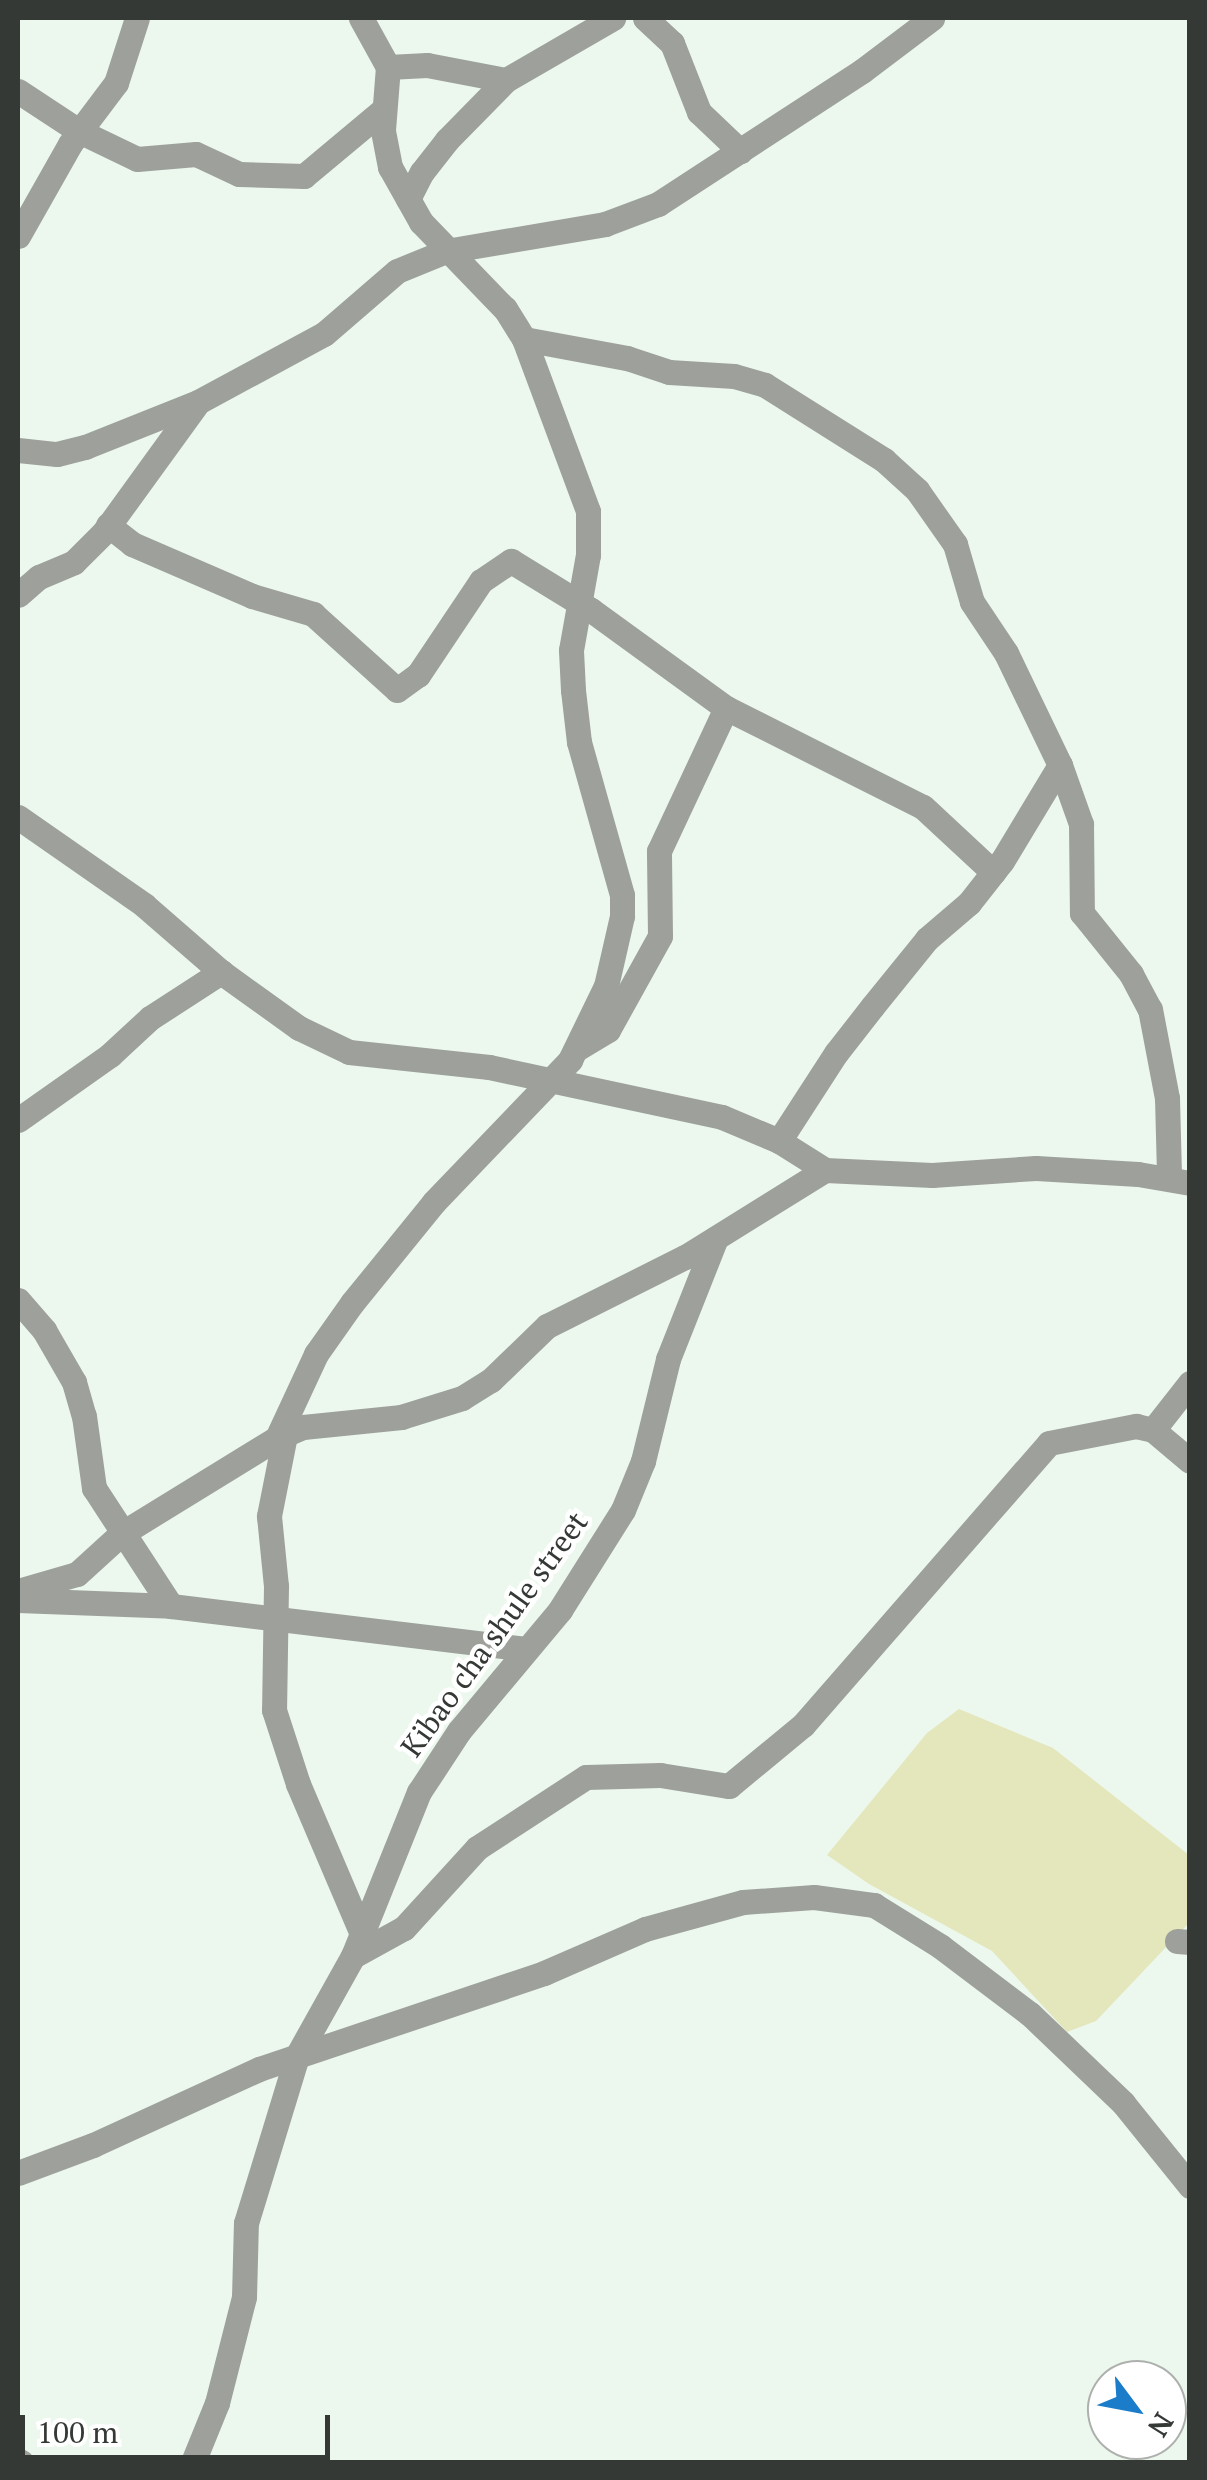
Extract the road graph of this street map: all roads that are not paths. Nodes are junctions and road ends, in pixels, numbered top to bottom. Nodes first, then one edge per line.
1 (136, 18) edge
2 (361, 18) edge
3 (613, 18) edge
4 (645, 18) edge
5 (932, 18) edge
6 (388, 67) junction
7 (506, 80) junction
8 (18, 90) edge
9 (384, 110) junction
10 (79, 132) junction
11 (740, 151) junction
12 (408, 199) junction
13 (18, 236) edge
14 (446, 250) junction
15 (524, 339) junction
16 (198, 402) junction
17 (18, 450) edge
18 (108, 525) junction
19 (18, 595) edge
20 (576, 604) junction
21 (726, 708) junction
22 (1060, 766) junction
23 (18, 817) edge
24 (993, 872) junction
25 (221, 972) junction
26 (575, 1050) junction
27 (556, 1080) junction
28 (18, 1120) edge
29 (780, 1141) junction
30 (825, 1170) junction
31 (1179, 1180) edge
32 (716, 1238) junction
33 (18, 1300) edge
34 (1190, 1383) edge
35 (1154, 1430) junction
36 (281, 1436) junction
37 (1190, 1461) edge
38 (121, 1534) junction
39 (18, 1591) edge
40 (18, 1600) edge
41 (170, 1606) junction
42 (272, 1618) junction
43 (526, 1649) junction
44 (357, 1944) junction
45 (297, 2056) junction
46 (18, 2173) edge
47 (1190, 2186) edge
48 (193, 2462) edge

1 - 10 street
2 - 6 street
3 - 7 street
4 - 11 street
5 - 11 street
6 - 7 street
6 - 9 street
7 - 12 street
8 - 10 street
9 - 10 street
9 - 12 street
10 - 13 street
11 - 14 street
12 - 14 street
14 - 15 street
14 - 16 street
15 - 20 street
15 - 22 street
16 - 17 street
16 - 18 street
18 - 19 street
18 - 20 street
20 - 21 street
20 - 26 street
21 - 24 street
21 - 26 street
22 - 24 street
22 - 31 street
23 - 25 street
24 - 29 street
25 - 27 street
25 - 28 street
26 - 27 street
27 - 29 street
27 - 36 street
29 - 30 street
30 - 31 street
30 - 32 street
32 - 36 street
32 - 43 street, Kibao cha shule street
33 - 38 street
34 - 35 street
35 - 37 street
35 - 44 street
36 - 38 street
36 - 42 street
38 - 39 street
38 - 41 street
40 - 41 street
41 - 42 street
42 - 43 street
42 - 44 street
43 - 44 street, Kibao cha shule street
44 - 45 street, Kibao cha shule street
45 - 46 street
45 - 47 street
45 - 48 street, Kibao cha shule street

